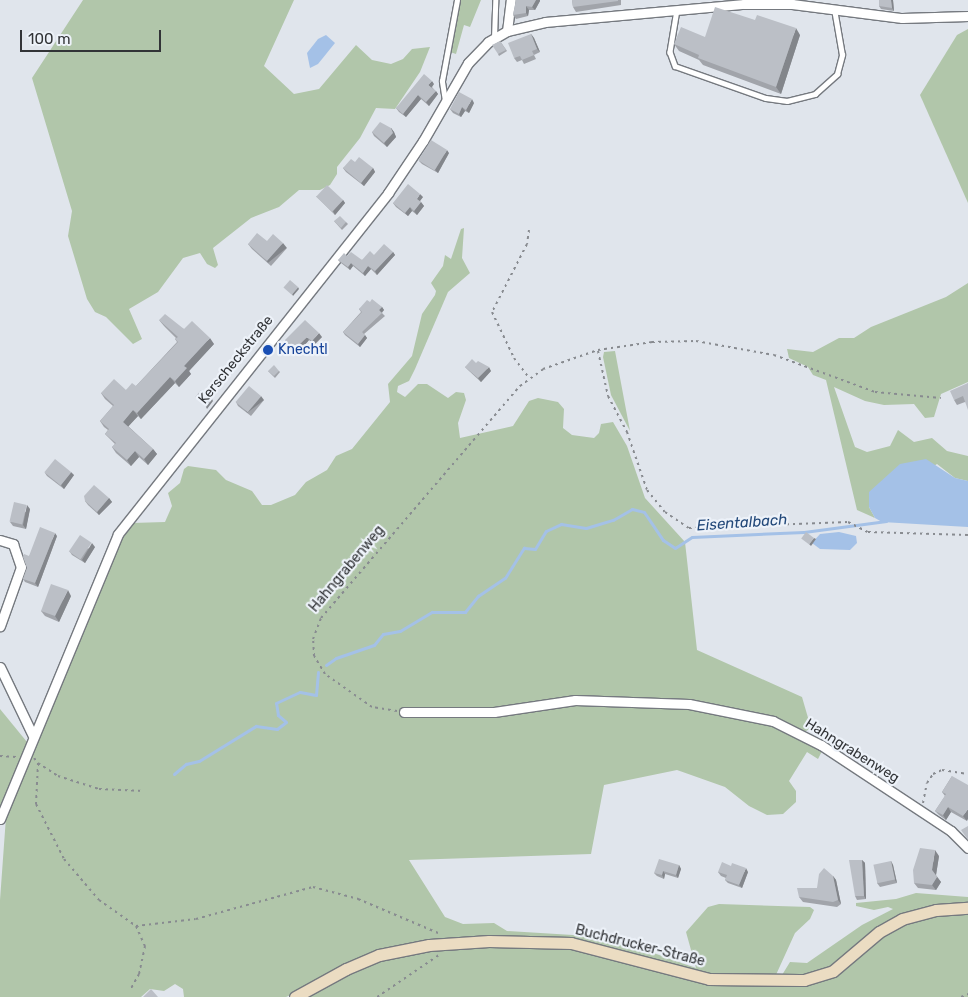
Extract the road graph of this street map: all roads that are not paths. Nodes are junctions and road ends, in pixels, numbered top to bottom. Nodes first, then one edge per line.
1 (457, 0) edge
2 (495, 0) edge
3 (511, 0) edge
4 (778, 1) edge
5 (677, 8) junction
6 (834, 9) junction
7 (968, 16) edge
8 (507, 31) junction
9 (494, 38) junction
10 (445, 101) junction
11 (0, 540) edge
12 (0, 626) edge
13 (0, 667) edge
14 (404, 712) road end
15 (33, 736) junction
16 (0, 819) edge
17 (968, 848) edge
18 (968, 908) edge
19 (295, 997) edge

1 - 10 lane
2 - 9 lane
3 - 8 street
4 - 5 street, Kerscheckstraße
4 - 6 street, Kerscheckstraße
5 - 6 lane
5 - 8 street, Kerscheckstraße
6 - 7 street, Kerscheckstraße
8 - 9 street, Kerscheckstraße
9 - 10 street, Kerscheckstraße
10 - 15 street, Kerscheckstraße
11 - 12 street
13 - 15 street
14 - 17 street, Hahngrabenweg
15 - 16 street, Kerscheckstraße
18 - 19 street, Buchdrucker-Straße

